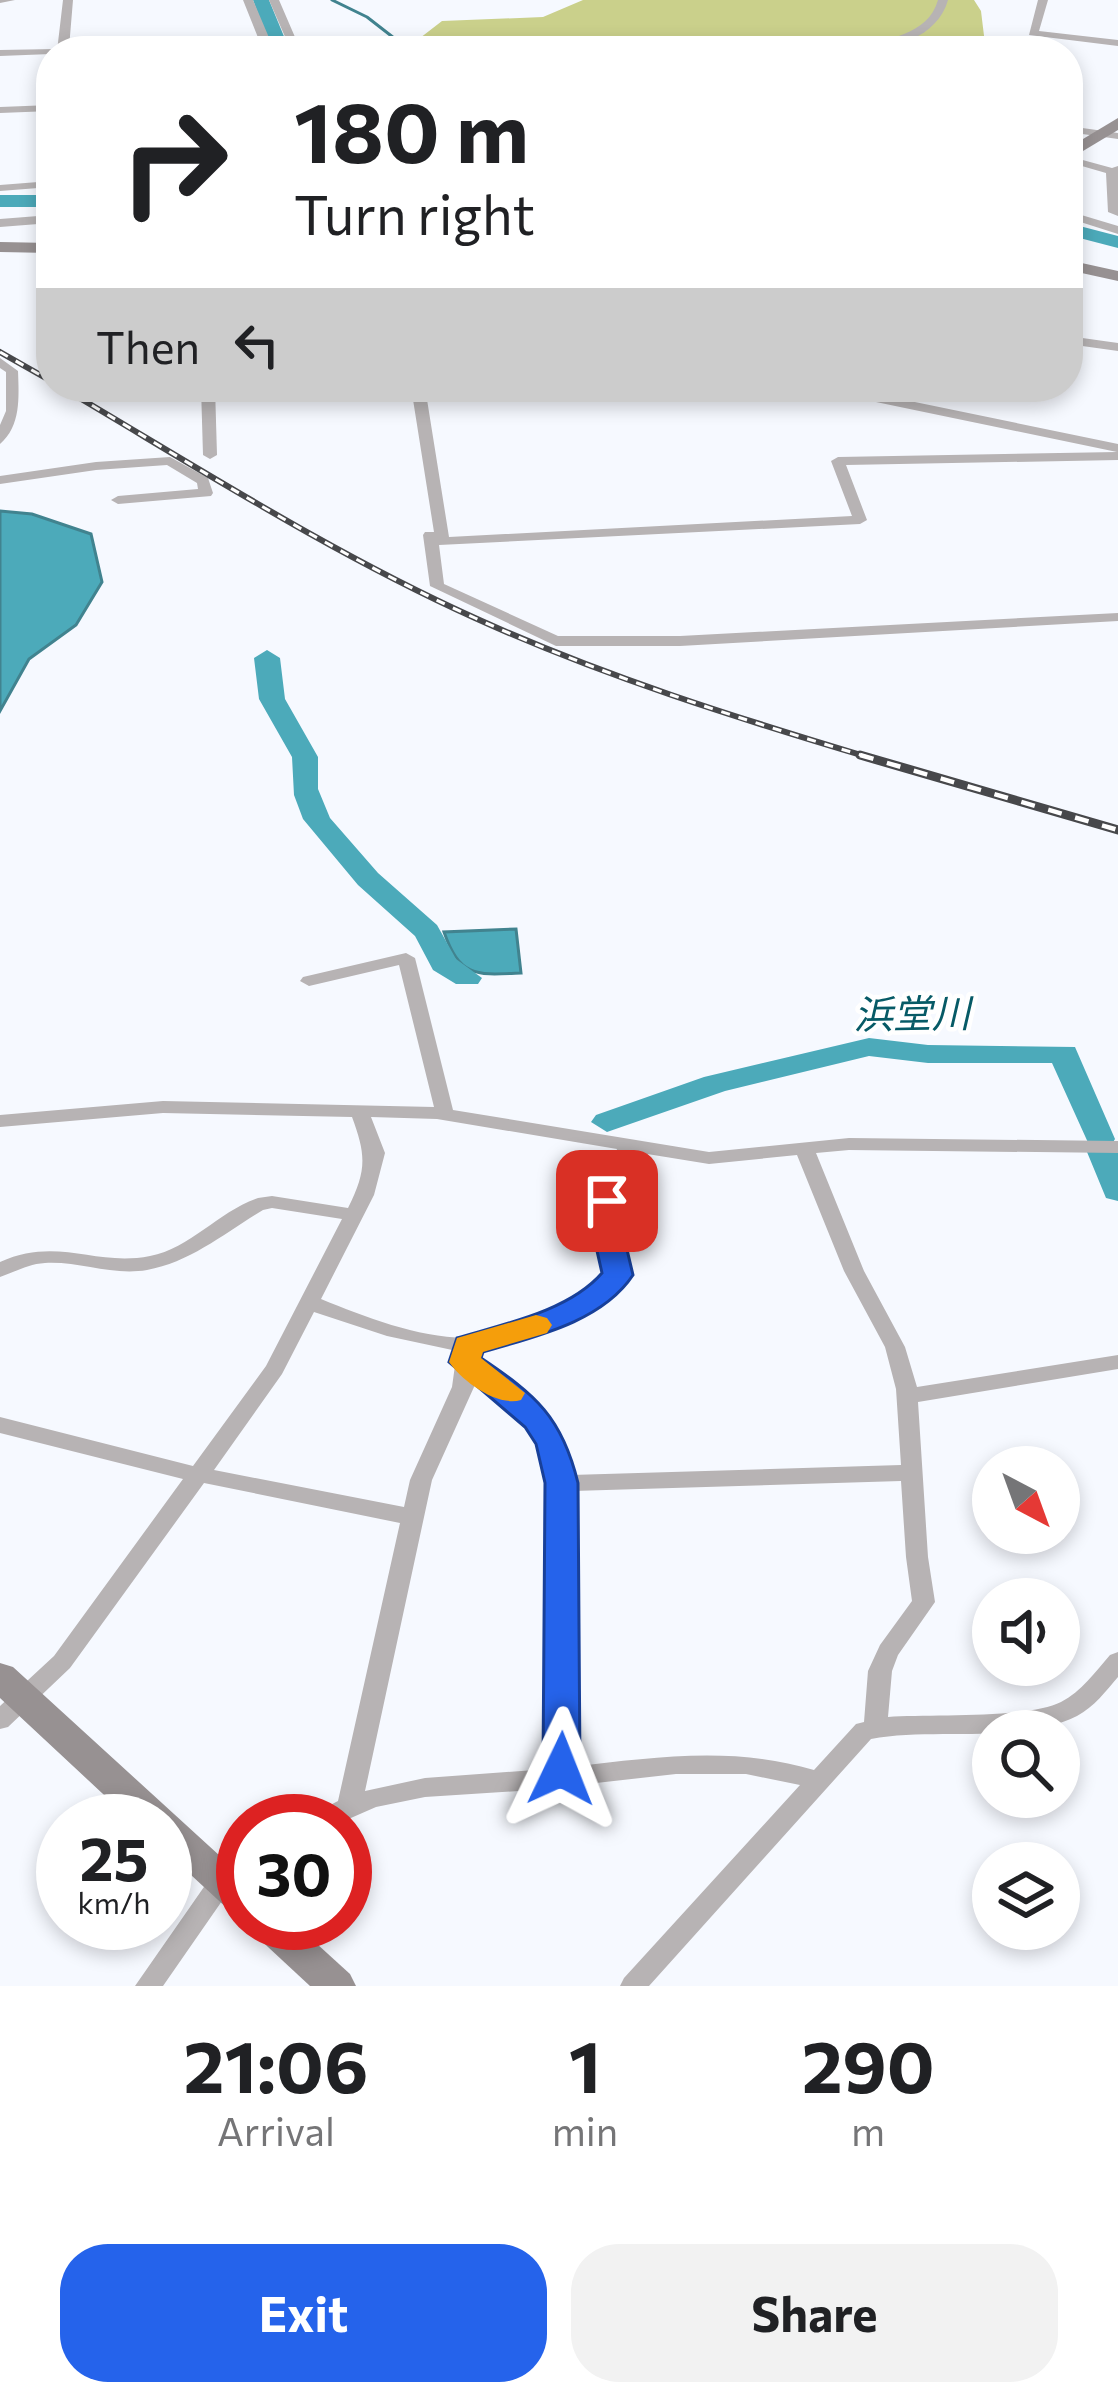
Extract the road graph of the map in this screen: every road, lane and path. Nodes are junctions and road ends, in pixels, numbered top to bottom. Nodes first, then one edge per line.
1 (0, 0) edge
2 (10, 0) edge
3 (68, 0) edge
4 (248, 0) edge
5 (274, 0) edge
6 (943, 0) edge
7 (1042, 0) edge
8 (64, 36) edge
9 (263, 36) edge
10 (289, 36) edge
11 (900, 36) edge
12 (1059, 36) edge
13 (1083, 39) edge
14 (1118, 43) edge
15 (36, 52) edge
16 (0, 53) edge
17 (36, 109) edge
18 (0, 110) edge
19 (1083, 130) edge
20 (1114, 131) edge
21 (1083, 149) edge
22 (1083, 161) edge
23 (1116, 171) edge
24 (36, 185) edge
25 (0, 188) edge
26 (1118, 212) edge
27 (1083, 219) edge
28 (36, 220) edge
29 (0, 223) edge
30 (1118, 230) edge
31 (0, 247) edge
32 (36, 248) edge
33 (1083, 268) edge
34 (1118, 276) edge
35 (1083, 342) edge
36 (1118, 347) edge
37 (0, 362) edge
38 (208, 402) edge
39 (420, 402) edge
40 (891, 402) edge
41 (0, 440) edge
42 (1118, 452) edge
43 (210, 455) dead end
44 (0, 464) edge
45 (0, 480) edge
46 (118, 500) dead end
47 (430, 535) dead end
48 (1118, 617) edge
49 (309, 981) dead end
50 (359, 1111) junction
51 (445, 1114) junction
52 (0, 1121) edge
53 (627, 1145) junction
54 (1118, 1147) edge
55 (804, 1148) junction
56 (355, 1215) junction
57 (0, 1270) edge
58 (311, 1303) junction
59 (466, 1354) junction
60 (1118, 1362) edge
61 (908, 1396) junction
62 (0, 1425) edge
63 (911, 1473) junction
64 (200, 1474) junction
65 (562, 1483) junction
66 (412, 1517) junction
67 (1118, 1660) edge
68 (9, 1699) edge
69 (875, 1728) junction
70 (560, 1777) junction
71 (815, 1780) junction
72 (125, 1794) edge
73 (352, 1794) edge
74 (372, 1798) edge
75 (192, 1849) edge
76 (216, 1868) edge
77 (216, 1906) edge
78 (297, 1950) edge
79 (148, 1986) edge
80 (336, 1986) edge
81 (633, 1986) edge

1 - 2 street
3 - 8 street
4 - 9 street
5 - 10 street
6 - 11 street
7 - 12 street
13 - 14 street
15 - 16 street
17 - 18 street
19 - 20 street
20 - 21 main road
22 - 23 street
23 - 26 street
24 - 25 street
27 - 30 street
28 - 29 street
31 - 32 main road
33 - 34 main road
35 - 36 street
37 - 41 street
38 - 43 street
39 - 42 street
40 - 42 street
44 - 45 street
45 - 46 street
47 - 48 street
49 - 51 street
50 - 51 street
50 - 52 street
50 - 56 street
51 - 53 street
53 - 55 street
53 - 59 street
54 - 55 street
55 - 61 street
56 - 57 street
56 - 58 street
58 - 59 street
58 - 64 street
59 - 65 street
59 - 66 street
60 - 61 street
61 - 63 street
62 - 64 street
63 - 65 street
63 - 69 street
64 - 66 street
64 - 68 street
65 - 70 street
66 - 73 street
67 - 69 street
68 - 72 main road
69 - 71 street
70 - 71 street
70 - 74 street
71 - 81 street
75 - 76 main road
77 - 79 street
78 - 80 main road

